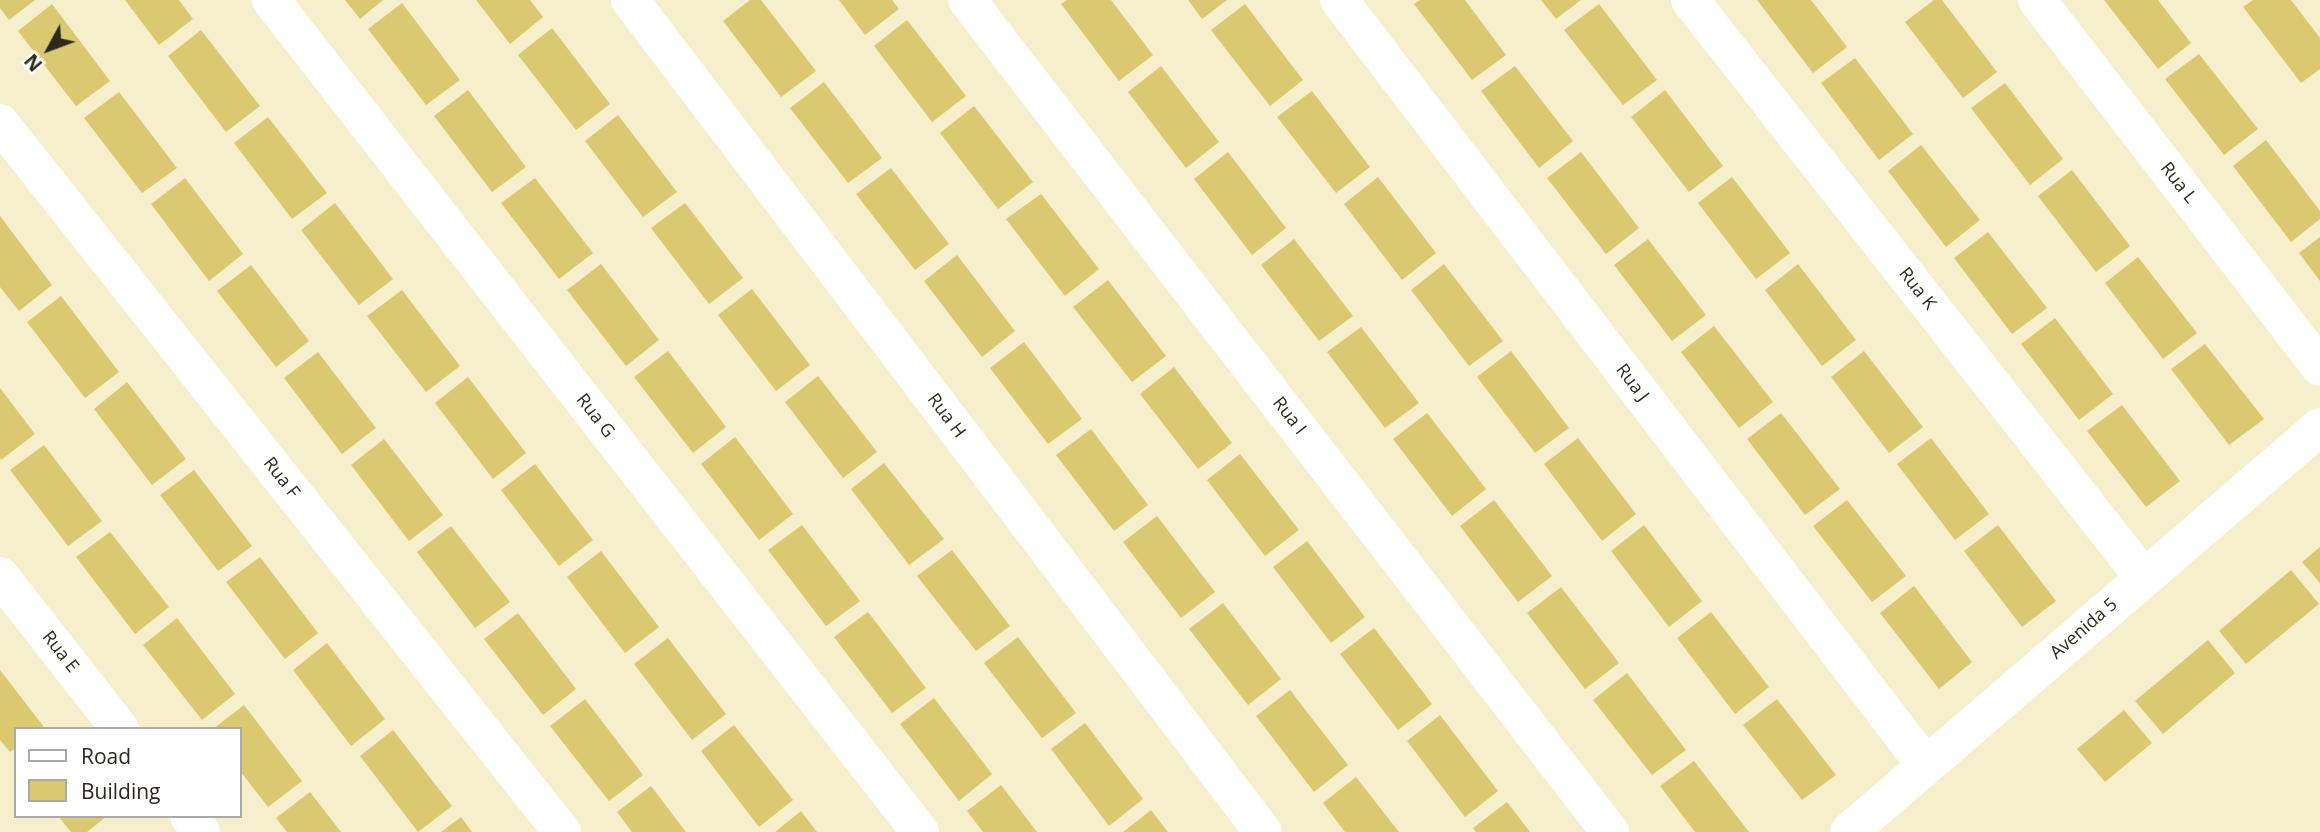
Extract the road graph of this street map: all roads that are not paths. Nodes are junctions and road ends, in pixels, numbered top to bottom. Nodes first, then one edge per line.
1 (271, 0) edge
2 (630, 0) edge
3 (967, 0) edge
4 (1339, 0) edge
5 (1690, 0) edge
6 (2036, 0) edge
7 (0, 123) edge
8 (2320, 367) edge
9 (2320, 427) edge
10 (0, 576) edge
11 (2144, 578) junction
12 (118, 727) edge
13 (1926, 766) junction
14 (562, 832) edge
15 (920, 832) edge
16 (1263, 832) edge
17 (1610, 832) edge
18 (1849, 832) edge

1 - 15 street, Rua G
2 - 16 street, Rua H
3 - 17 street, Rua I
4 - 13 street, Rua J
5 - 11 street, Rua K
6 - 8 street, Rua L
7 - 14 street, Rua F
9 - 11 street, Avenida 5
10 - 12 street, Rua E
11 - 13 street, Avenida 5
13 - 18 street, Avenida 5

